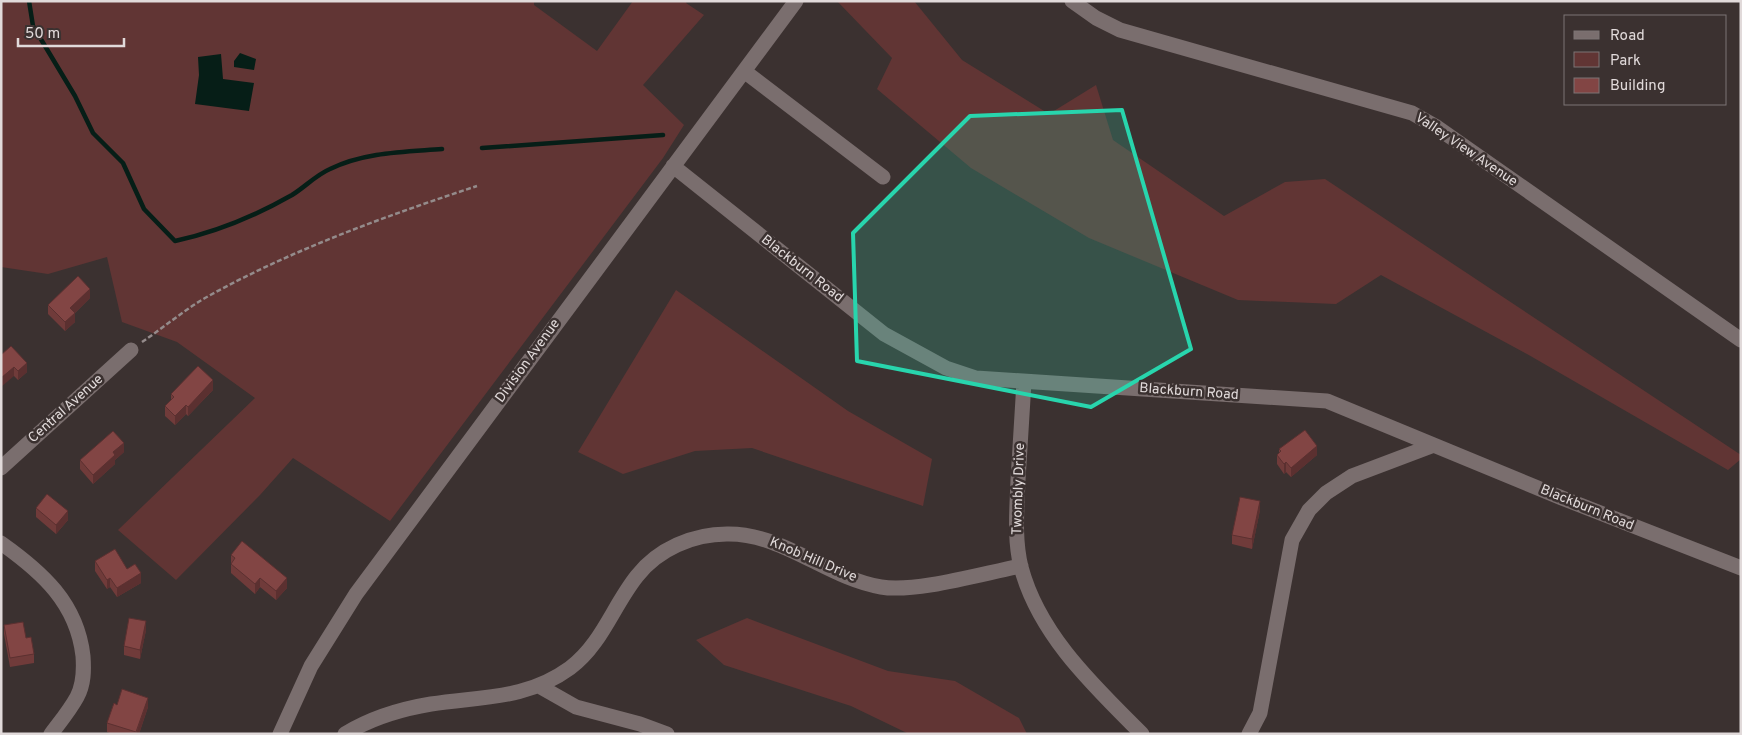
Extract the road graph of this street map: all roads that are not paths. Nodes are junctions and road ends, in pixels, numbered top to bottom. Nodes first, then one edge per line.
1 (796, 1) edge
2 (1072, 1) edge
3 (744, 71) junction
4 (673, 166) junction
5 (883, 176) dead end
6 (1741, 340) edge
7 (131, 350) road end
8 (1024, 382) junction
9 (1434, 445) junction
10 (1, 468) edge
11 (1, 543) edge
12 (1020, 566) junction
13 (1741, 568) edge
14 (539, 686) junction
15 (51, 734) edge
16 (280, 734) edge
17 (345, 734) edge
18 (667, 734) edge
19 (1142, 734) edge
20 (1249, 734) edge

1 - 3 street, Division Avenue
2 - 6 street, Valley View Avenue
3 - 4 street, Division Avenue
3 - 5 street
4 - 8 street, Blackburn Road
4 - 16 street, Division Avenue
7 - 10 street, Central Avenue
8 - 9 street, Blackburn Road
8 - 12 street, Twombly Drive
9 - 13 street, Blackburn Road
9 - 20 street
11 - 15 street
12 - 14 street, Knob Hill Drive
12 - 19 street, Twombly Drive
14 - 17 street, Knob Hill Drive
14 - 18 street

